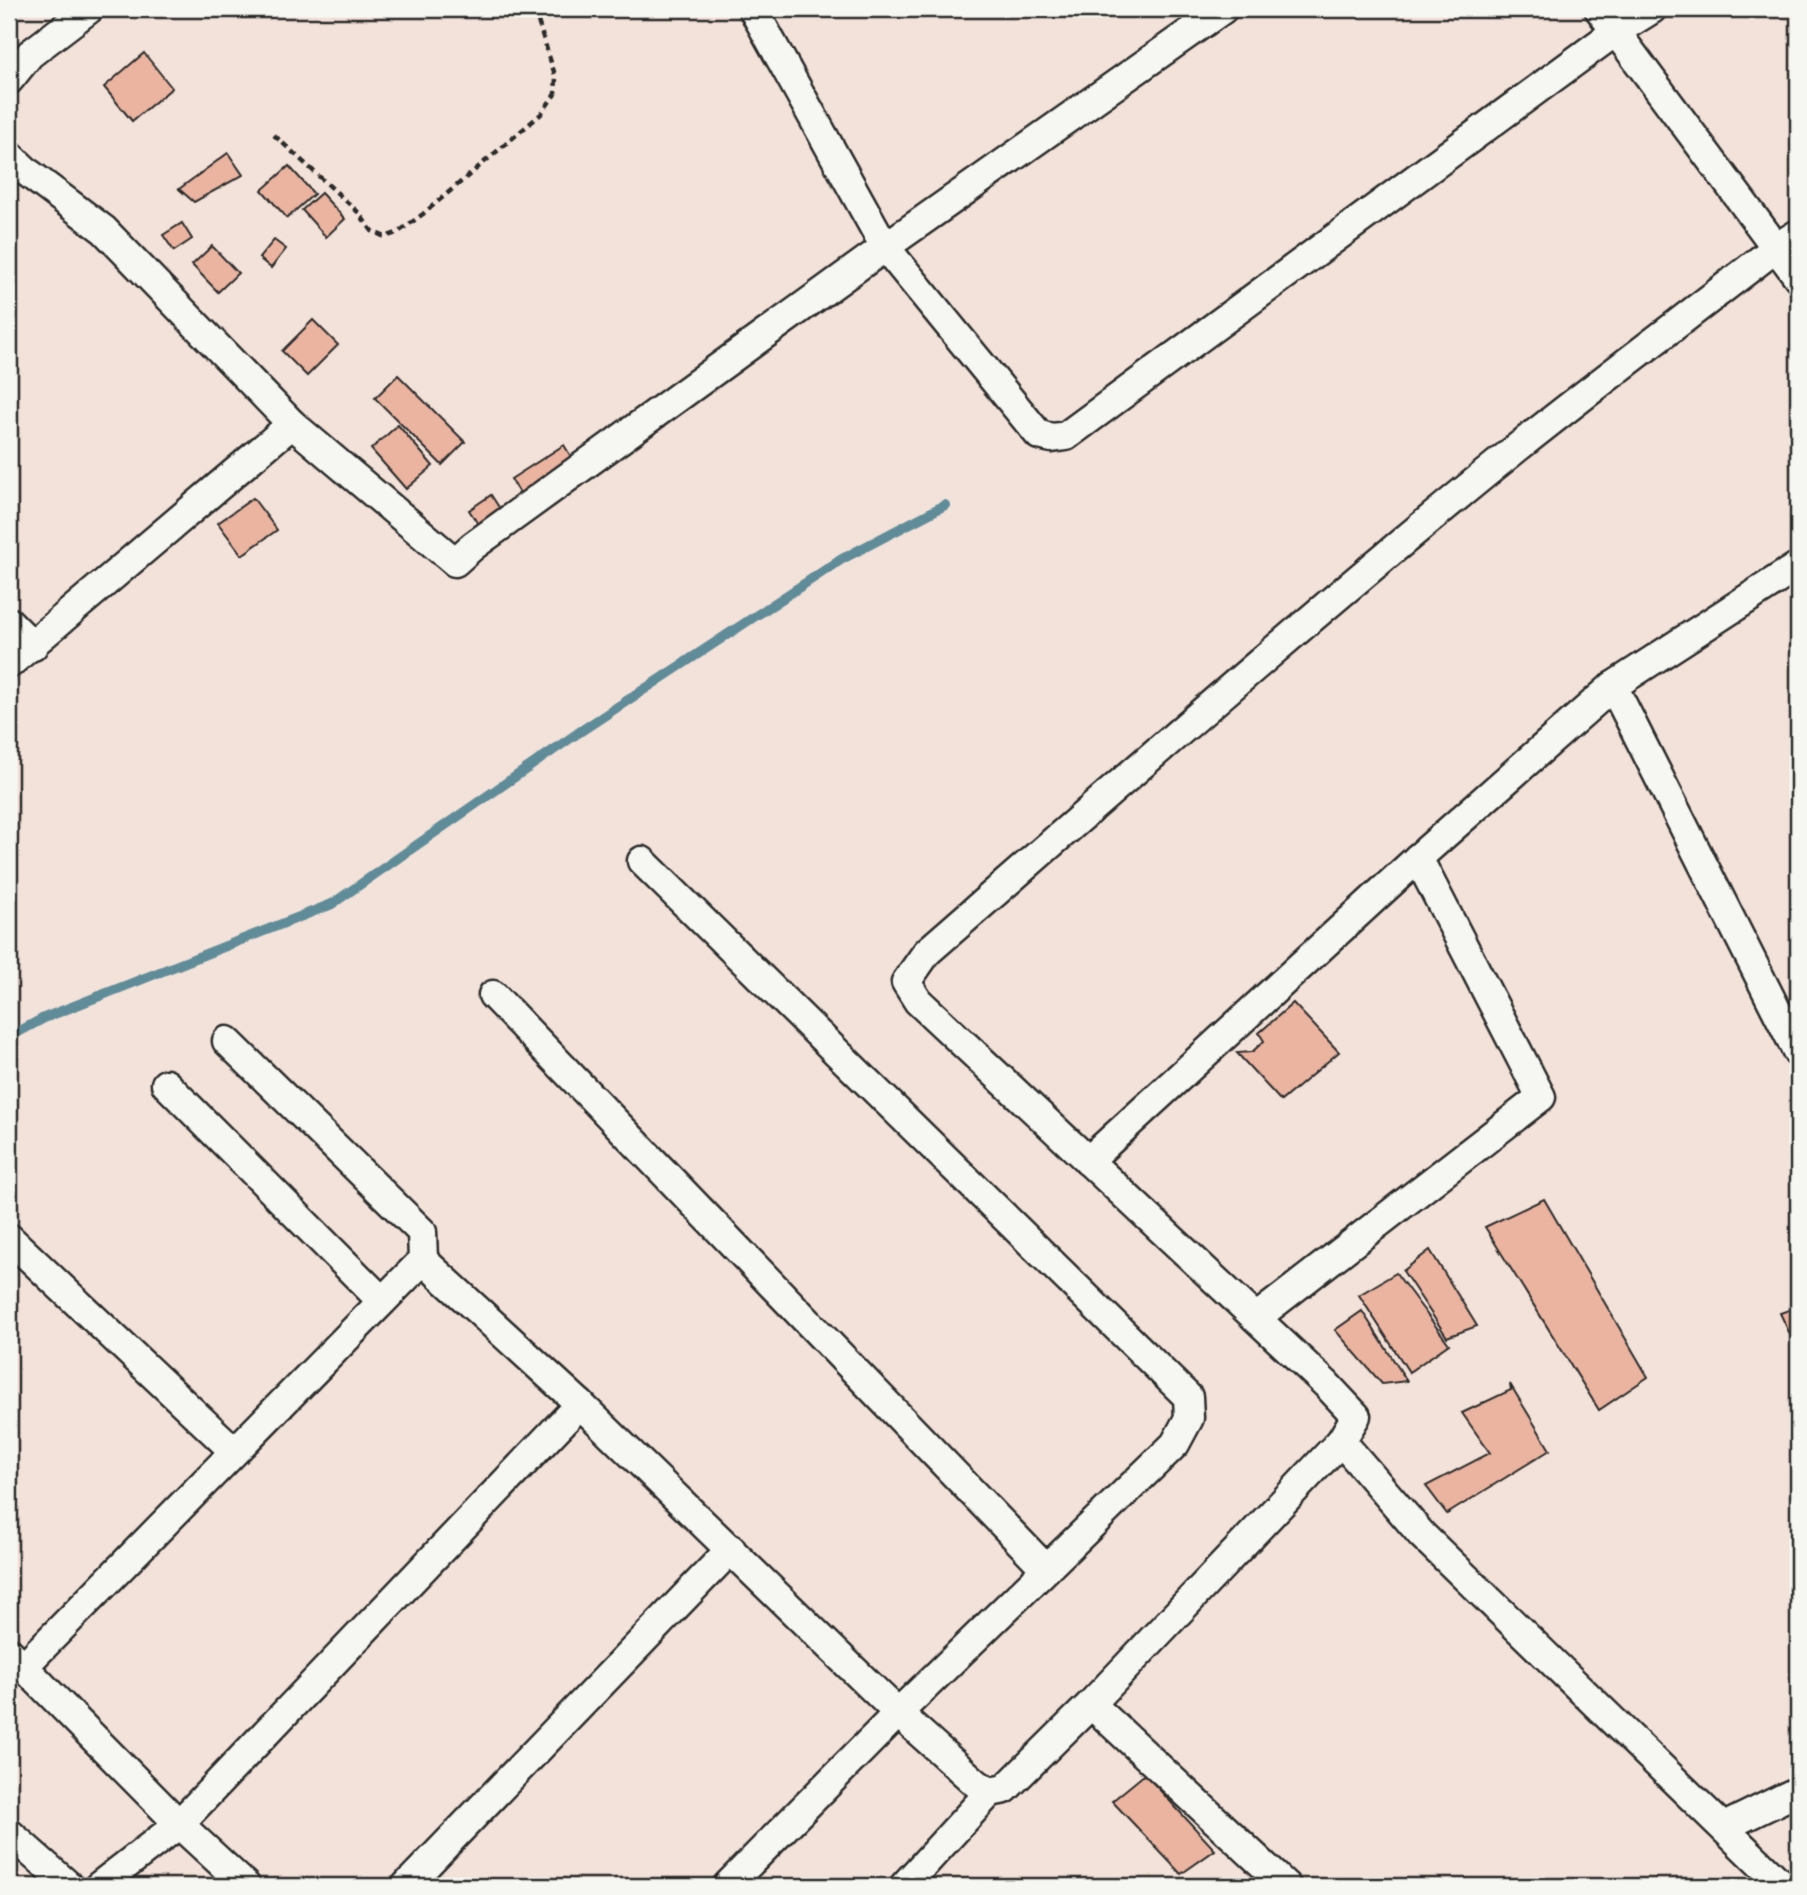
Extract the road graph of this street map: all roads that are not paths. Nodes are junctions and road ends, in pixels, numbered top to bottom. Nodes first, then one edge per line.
1 (89, 9) edge
2 (753, 9) edge
3 (1223, 9) edge
4 (1599, 9) edge
5 (1652, 9) edge
6 (1615, 32) junction
7 (9, 80) edge
8 (9, 155) edge
9 (1788, 241) edge
10 (885, 247) junction
11 (1798, 278) edge
12 (292, 424) junction
13 (1798, 566) edge
14 (9, 622) edge
15 (33, 646) junction
16 (9, 664) edge
17 (1612, 686) junction
18 (1418, 858) junction
19 (642, 861) dead end
20 (493, 995) dead end
21 (227, 1041) dead end
22 (1798, 1053) edge
23 (166, 1084) dead end
24 (1088, 1161) junction
25 (9, 1238) edge
26 (423, 1259) junction
27 (382, 1301) junction
28 (1256, 1318) junction
29 (580, 1404) junction
30 (1341, 1441) junction
31 (234, 1451) junction
32 (731, 1549) junction
33 (1045, 1569) junction
34 (16, 1659) edge
35 (1091, 1704) junction
36 (898, 1713) junction
37 (990, 1791) junction
38 (1798, 1791) edge
39 (179, 1824) junction
40 (1724, 1827) junction
41 (9, 1833) edge
42 (68, 1886) edge
43 (99, 1886) edge
44 (246, 1886) edge
45 (405, 1886) edge
46 (727, 1886) edge
47 (904, 1886) edge
48 (1286, 1886) edge
49 (1783, 1886) edge

1 - 7 street
2 - 10 street
3 - 10 street
4 - 6 street
5 - 6 street
6 - 9 street
6 - 10 street
8 - 12 street
9 - 11 street
9 - 24 street
10 - 12 street
12 - 15 street
13 - 17 street
14 - 15 street
15 - 16 street
17 - 18 street
17 - 22 street
18 - 24 street
18 - 28 street
19 - 33 street
20 - 33 street
21 - 26 street
23 - 27 street
24 - 28 street
25 - 31 street
26 - 27 street
26 - 29 street
27 - 31 street
28 - 30 street
29 - 32 street
29 - 39 street
30 - 35 street
30 - 40 street
31 - 34 street
32 - 36 street
32 - 45 street
33 - 36 street
34 - 39 street
35 - 37 street
35 - 48 street
36 - 37 street
36 - 46 street
37 - 47 street
38 - 40 street
39 - 43 street
39 - 44 street
40 - 49 street
41 - 42 street

